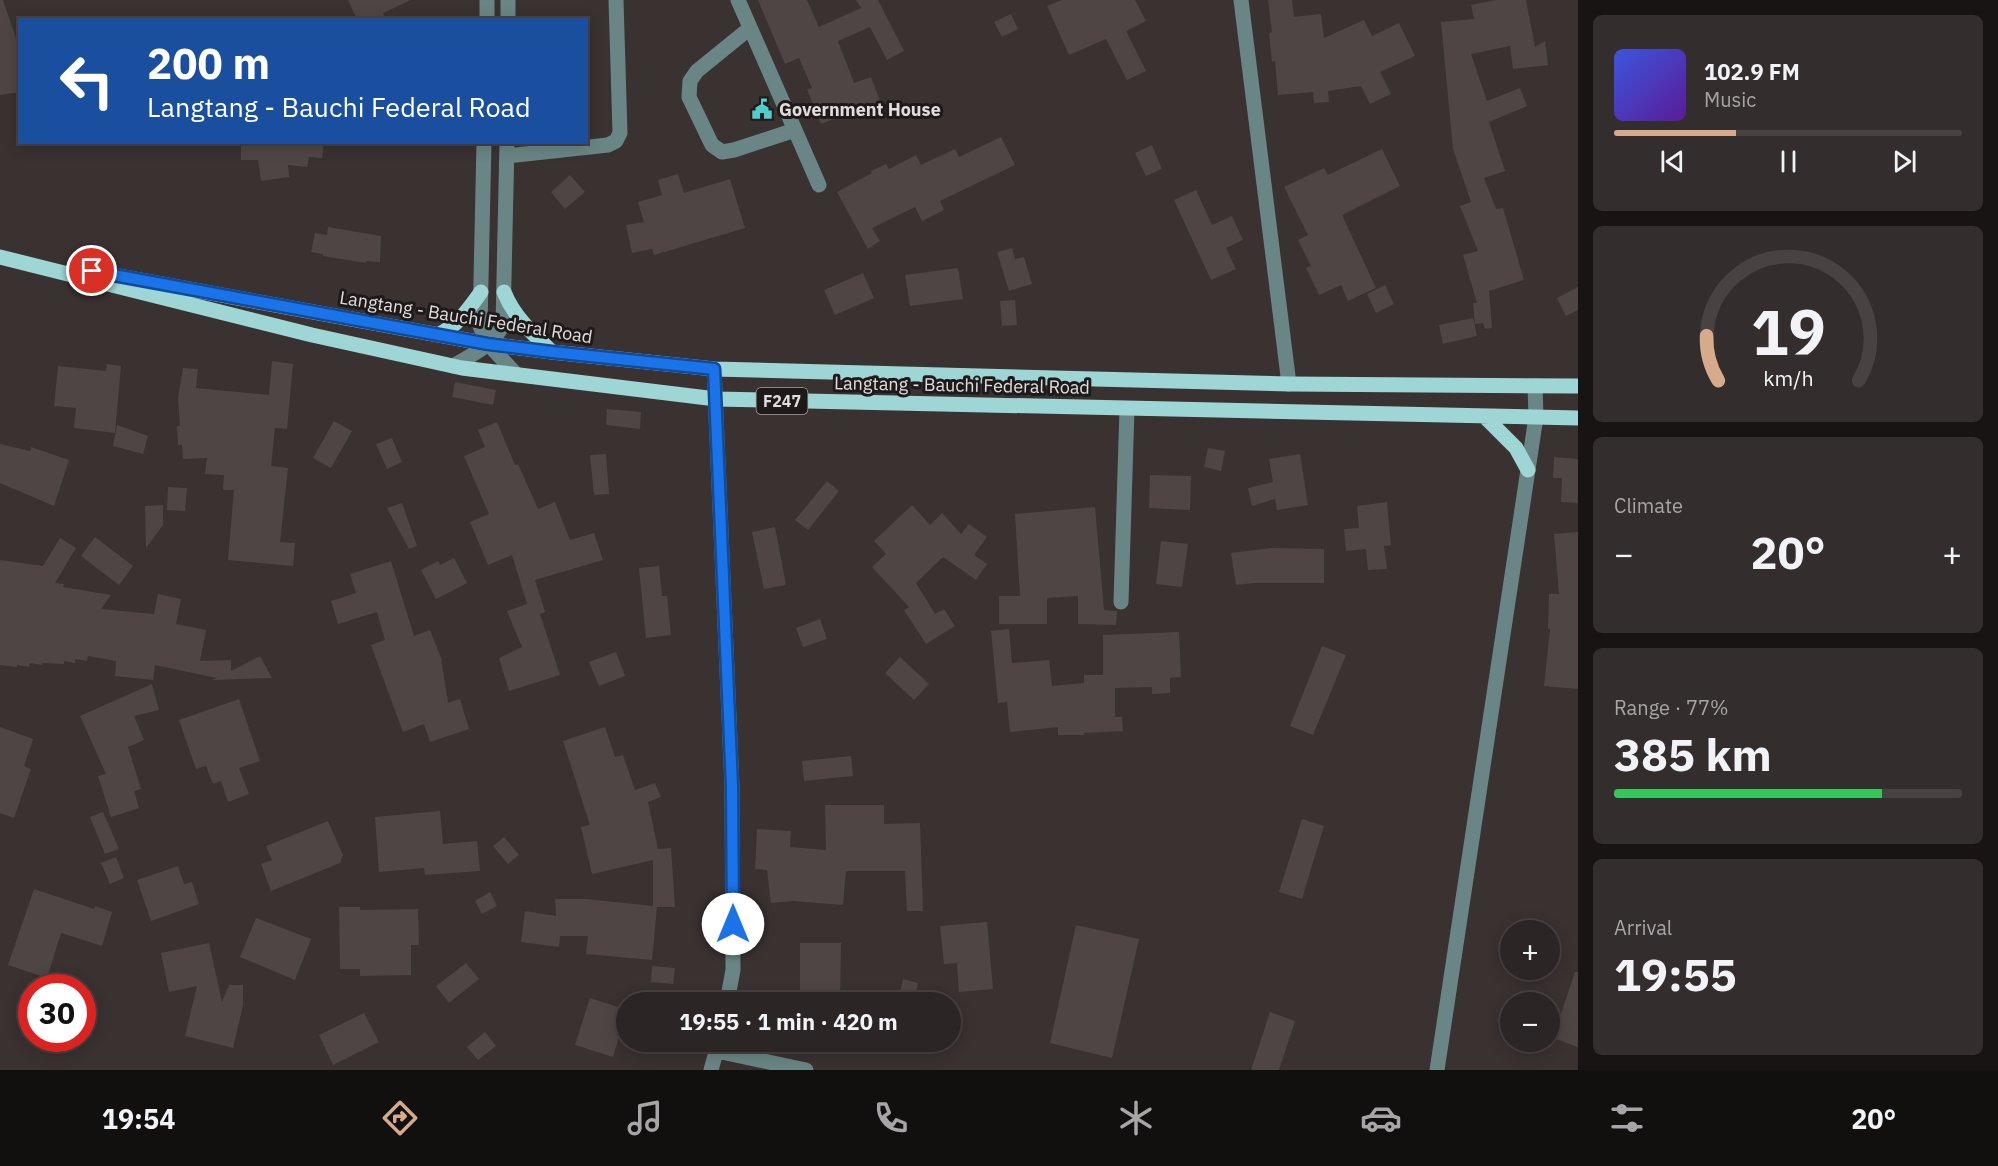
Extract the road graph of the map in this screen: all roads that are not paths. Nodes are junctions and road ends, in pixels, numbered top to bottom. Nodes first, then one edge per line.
1 (487, 0) edge
2 (508, 0) edge
3 (616, 0) edge
4 (738, 0) edge
5 (1241, 0) edge
6 (487, 18) edge
7 (508, 18) edge
8 (750, 28) junction
9 (795, 129) junction
10 (484, 144) edge
11 (507, 149) edge
12 (819, 185) dead end
13 (0, 256) edge
14 (481, 292) junction
15 (504, 292) junction
16 (438, 335) junction
17 (488, 344) junction
18 (552, 352) junction
19 (453, 366) junction
20 (714, 369) junction
21 (517, 375) junction
22 (1289, 384) junction
23 (1535, 386) junction
24 (1578, 386) edge
25 (716, 399) junction
26 (1127, 409) junction
27 (1485, 416) junction
28 (1536, 417) junction
29 (1578, 418) edge
30 (1528, 470) junction
31 (1121, 602) dead end
32 (729, 992) edge
33 (716, 1052) edge
34 (740, 1052) edge
35 (711, 1070) edge
36 (806, 1070) edge
37 (1437, 1070) edge

1 - 6 street
2 - 7 street
3 - 11 street
4 - 8 street
5 - 22 street
8 - 9 street
8 - 9 street
9 - 12 street
10 - 14 street
11 - 15 street
13 - 16 main road, Langtang - Bauchi Federal Road / F247
13 - 19 main road, Langtang - Bauchi Federal Road / F247
14 - 16 main road
14 - 17 street
15 - 17 street
15 - 18 main road
16 - 17 main road, Langtang - Bauchi Federal Road / F247
17 - 18 main road, Langtang - Bauchi Federal Road / F247
17 - 19 street
17 - 21 street
18 - 20 main road, Langtang - Bauchi Federal Road / F247
19 - 21 main road, Langtang - Bauchi Federal Road / F247
20 - 22 main road, Langtang - Bauchi Federal Road / F247
20 - 25 street
21 - 25 main road, Langtang - Bauchi Federal Road / F247
22 - 23 main road, Langtang - Bauchi Federal Road / F247
23 - 24 main road, Langtang - Bauchi Federal Road / F247
23 - 28 street
25 - 26 main road, Langtang - Bauchi Federal Road / F247
25 - 32 street
26 - 27 main road, Langtang - Bauchi Federal Road / F247
26 - 31 street
27 - 28 main road, Langtang - Bauchi Federal Road / F247
27 - 30 main road
28 - 29 main road, Langtang - Bauchi Federal Road / F247
28 - 30 street
30 - 37 street
33 - 35 street
34 - 36 street

